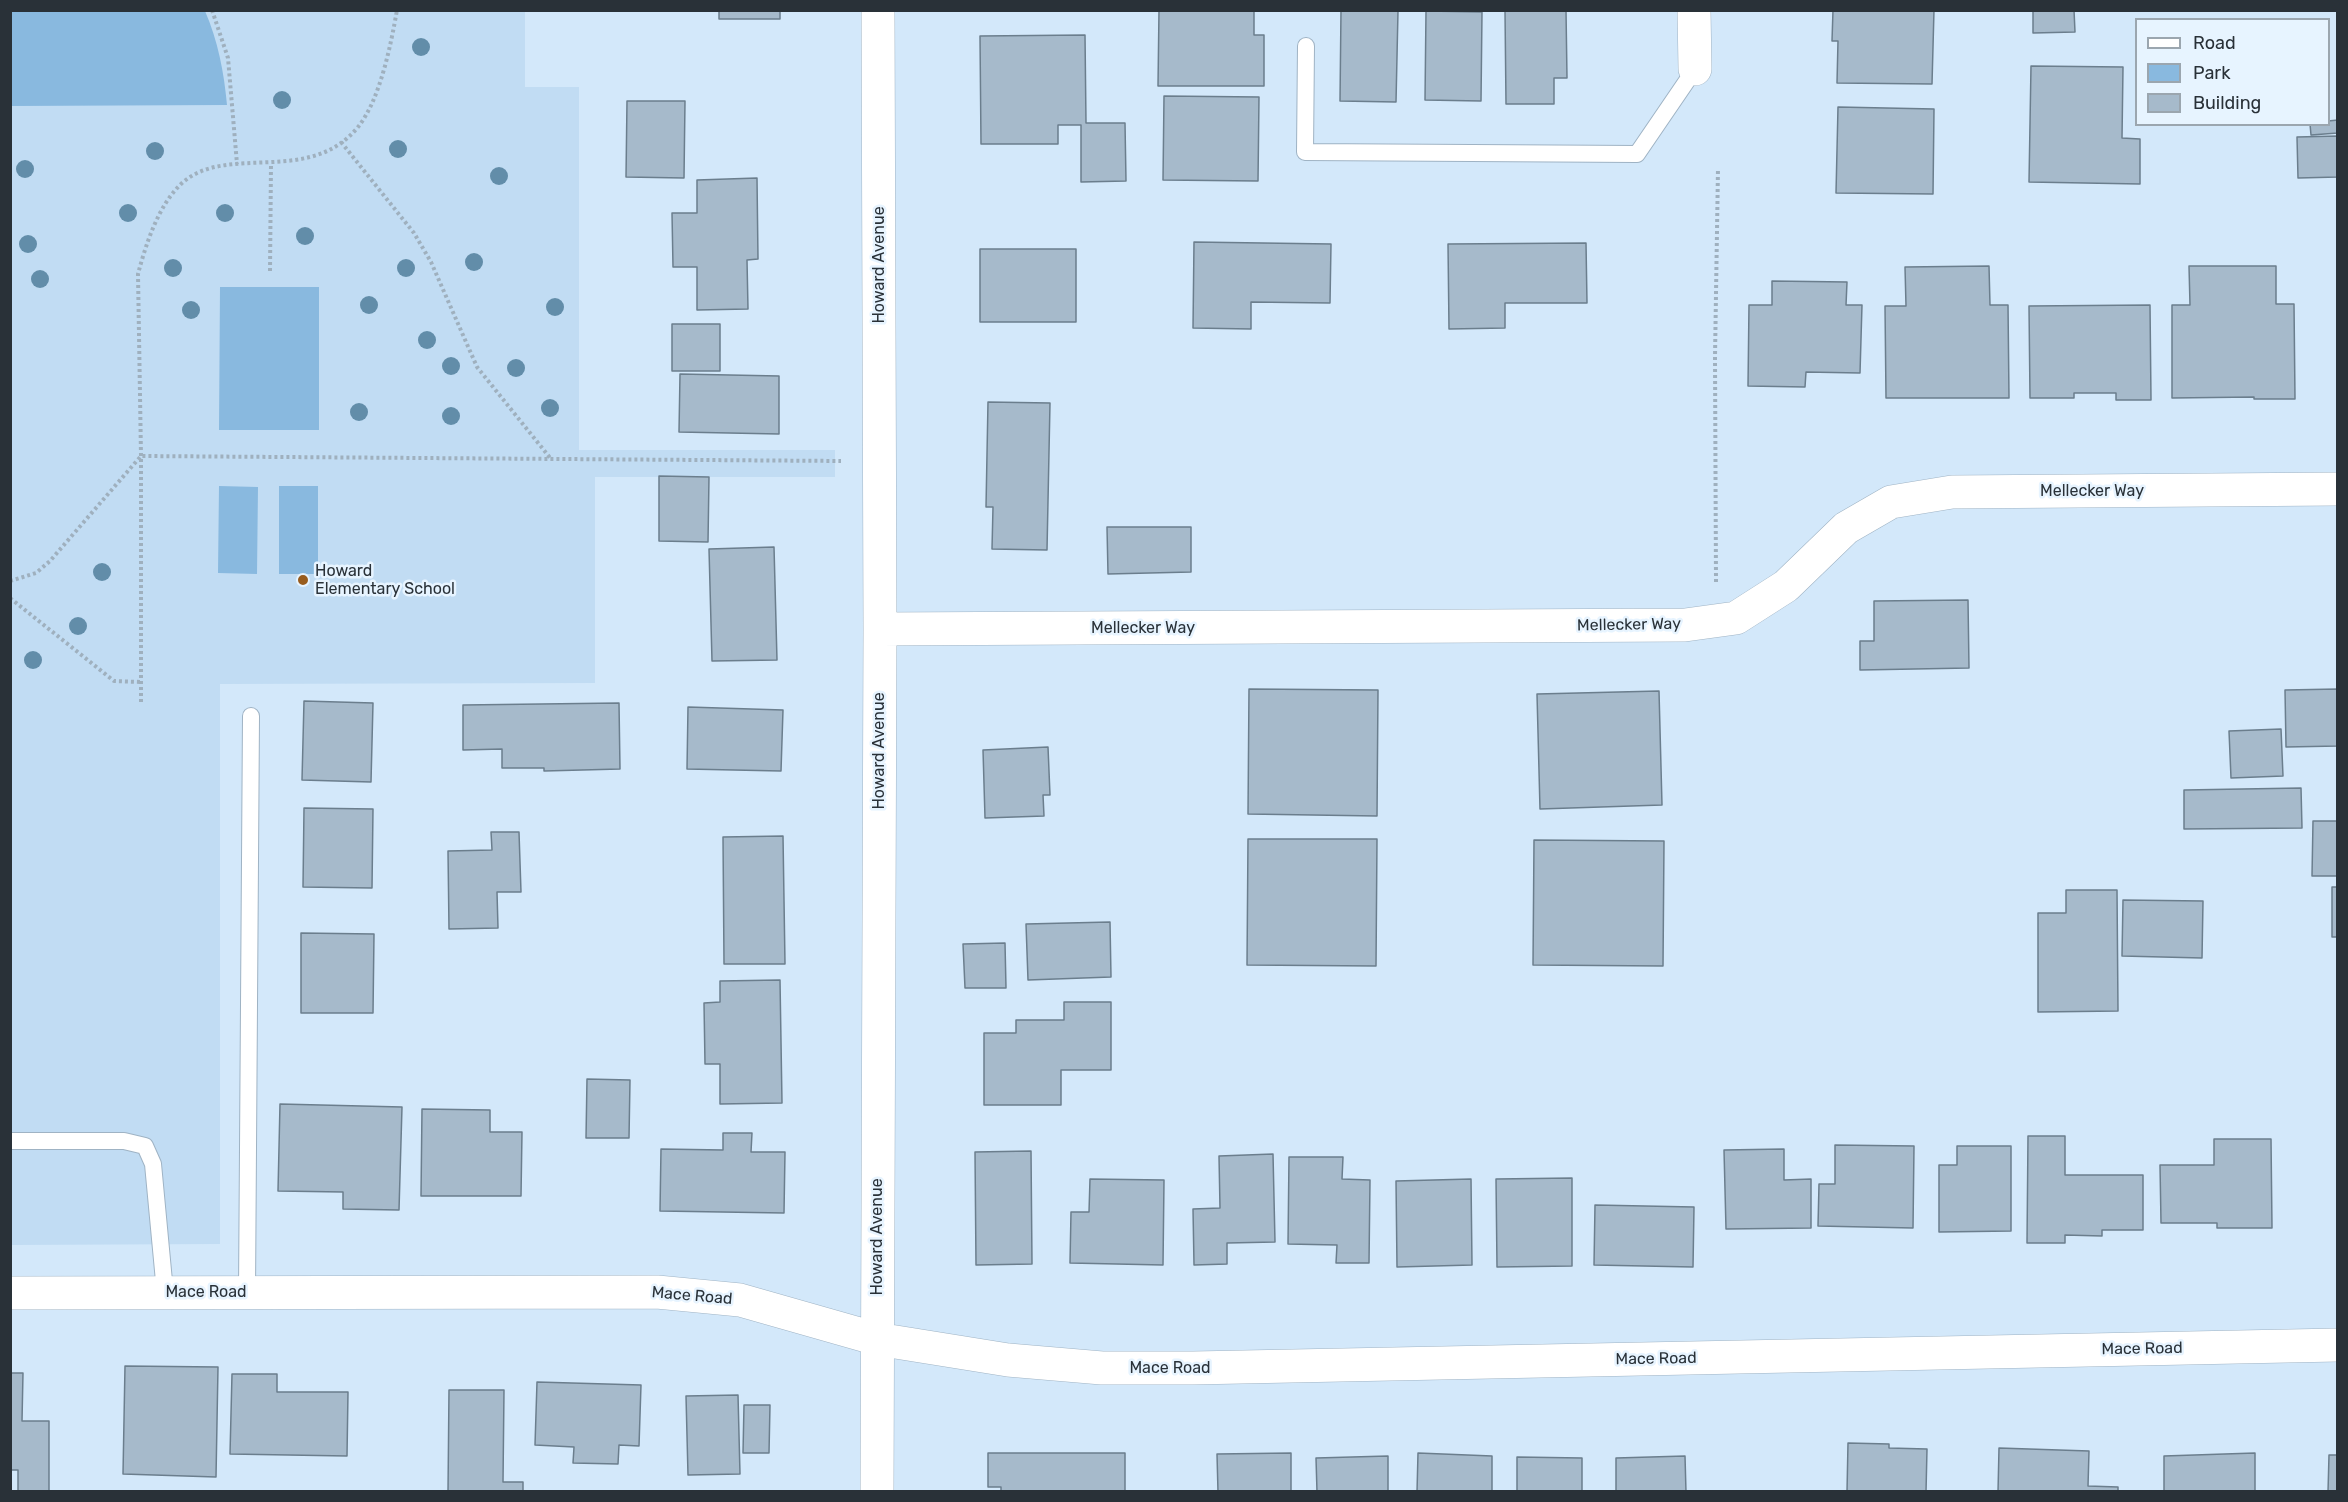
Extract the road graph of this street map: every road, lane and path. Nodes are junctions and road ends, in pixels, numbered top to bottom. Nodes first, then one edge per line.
1 (212, 10) edge
2 (397, 10) edge
3 (878, 10) edge
4 (1694, 10) edge
5 (1306, 46) dead end
6 (1695, 69) joint
7 (341, 142) junction
8 (237, 164) junction
9 (271, 164) junction
10 (1718, 168) dead end
11 (270, 271) dead end
12 (141, 456) junction
13 (551, 459) junction
14 (879, 461) junction
15 (2337, 489) edge
16 (10, 581) edge
17 (1716, 588) dead end
18 (10, 598) edge
19 (880, 629) junction
20 (141, 682) junction
21 (141, 702) dead end
22 (251, 716) dead end
23 (10, 1141) edge
24 (165, 1292) junction
25 (247, 1292) junction
26 (10, 1293) edge
27 (877, 1340) junction
28 (2337, 1345) edge
29 (877, 1491) edge

1 - 8 path
2 - 7 path
3 - 14 street, Howard Avenue
4 - 6 street
5 - 6 lane
7 - 9 path
7 - 13 path
8 - 9 path
8 - 12 path
9 - 11 path
10 - 17 path
12 - 13 path
12 - 16 path
12 - 20 path
13 - 14 path
14 - 19 street, Howard Avenue
15 - 19 street, Mellecker Way
18 - 20 path
19 - 27 street, Howard Avenue
20 - 21 path
22 - 25 lane
23 - 24 lane
24 - 25 street, Mace Road
24 - 26 street, Mace Road
25 - 27 street, Mace Road
27 - 28 street, Mace Road
27 - 29 street, Howard Avenue

